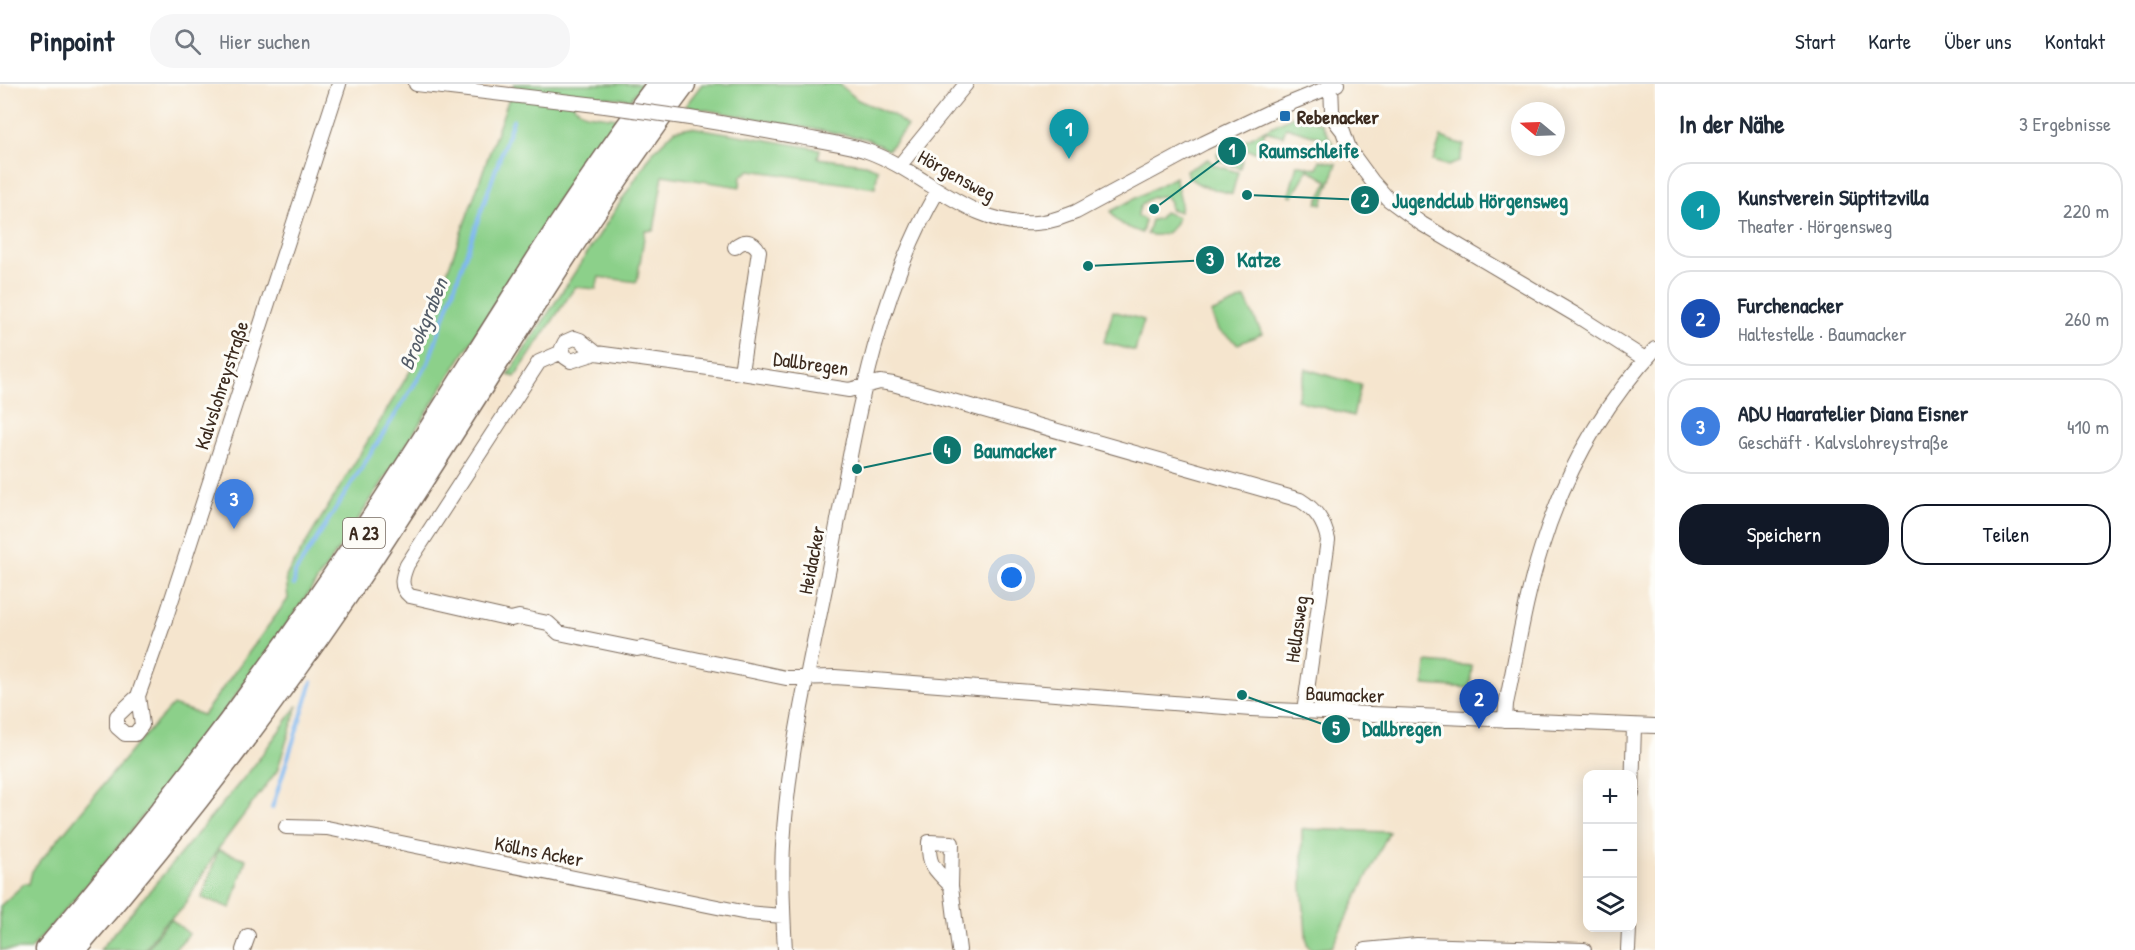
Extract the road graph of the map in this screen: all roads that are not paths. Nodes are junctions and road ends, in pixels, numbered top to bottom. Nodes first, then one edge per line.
1 (339, 84) edge
2 (416, 84) edge
3 (660, 84) edge
4 (683, 84) edge
5 (966, 84) edge
6 (1333, 85) edge
7 (900, 165) junction
8 (938, 190) junction
9 (735, 247) dead end
10 (562, 352) junction
11 (596, 353) junction
12 (1650, 354) edge
13 (741, 372) junction
14 (865, 386) junction
15 (1328, 551) joint
16 (402, 587) joint
17 (807, 678) junction
18 (138, 696) dead end
19 (1304, 712) junction
20 (1505, 720) junction
21 (1634, 726) junction
22 (1655, 726) edge
23 (1633, 770) edge
24 (286, 827) dead end
25 (951, 886) dead end
26 (783, 916) junction
27 (1629, 932) edge
28 (248, 936) dead end
29 (48, 950) edge
30 (72, 950) edge
31 (243, 950) edge
32 (785, 950) edge
33 (959, 950) edge
34 (1365, 950) edge
35 (1584, 950) edge
36 (1628, 950) edge

1 - 18 street, Kalvslohreystraße
2 - 7 street, Hörgensweg, bridge
3 - 29 highway, A 23
4 - 30 highway, A 23
5 - 7 street
6 - 8 street, Hörgensweg
6 - 12 street
7 - 8 street, Hörgensweg
8 - 14 street, Heidacker
9 - 13 street
10 - 11 street, Dallbregen
10 - 11 street, Dallbregen
10 - 16 street, Dallbregen
11 - 13 street, Dallbregen
12 - 20 street
13 - 14 street, Dallbregen
14 - 15 street, Dallbregen
14 - 17 street, Heidacker
15 - 19 street, Hellasweg
16 - 17 street, Baumacker
17 - 19 street, Baumacker
17 - 26 street, Heidacker
19 - 20 street, Baumacker
20 - 21 street, Baumacker
21 - 22 street, Baumacker
21 - 23 street
24 - 26 street, Köllns Acker
25 - 33 street
26 - 32 street, Heidacker
27 - 36 street
28 - 31 street
34 - 35 street

